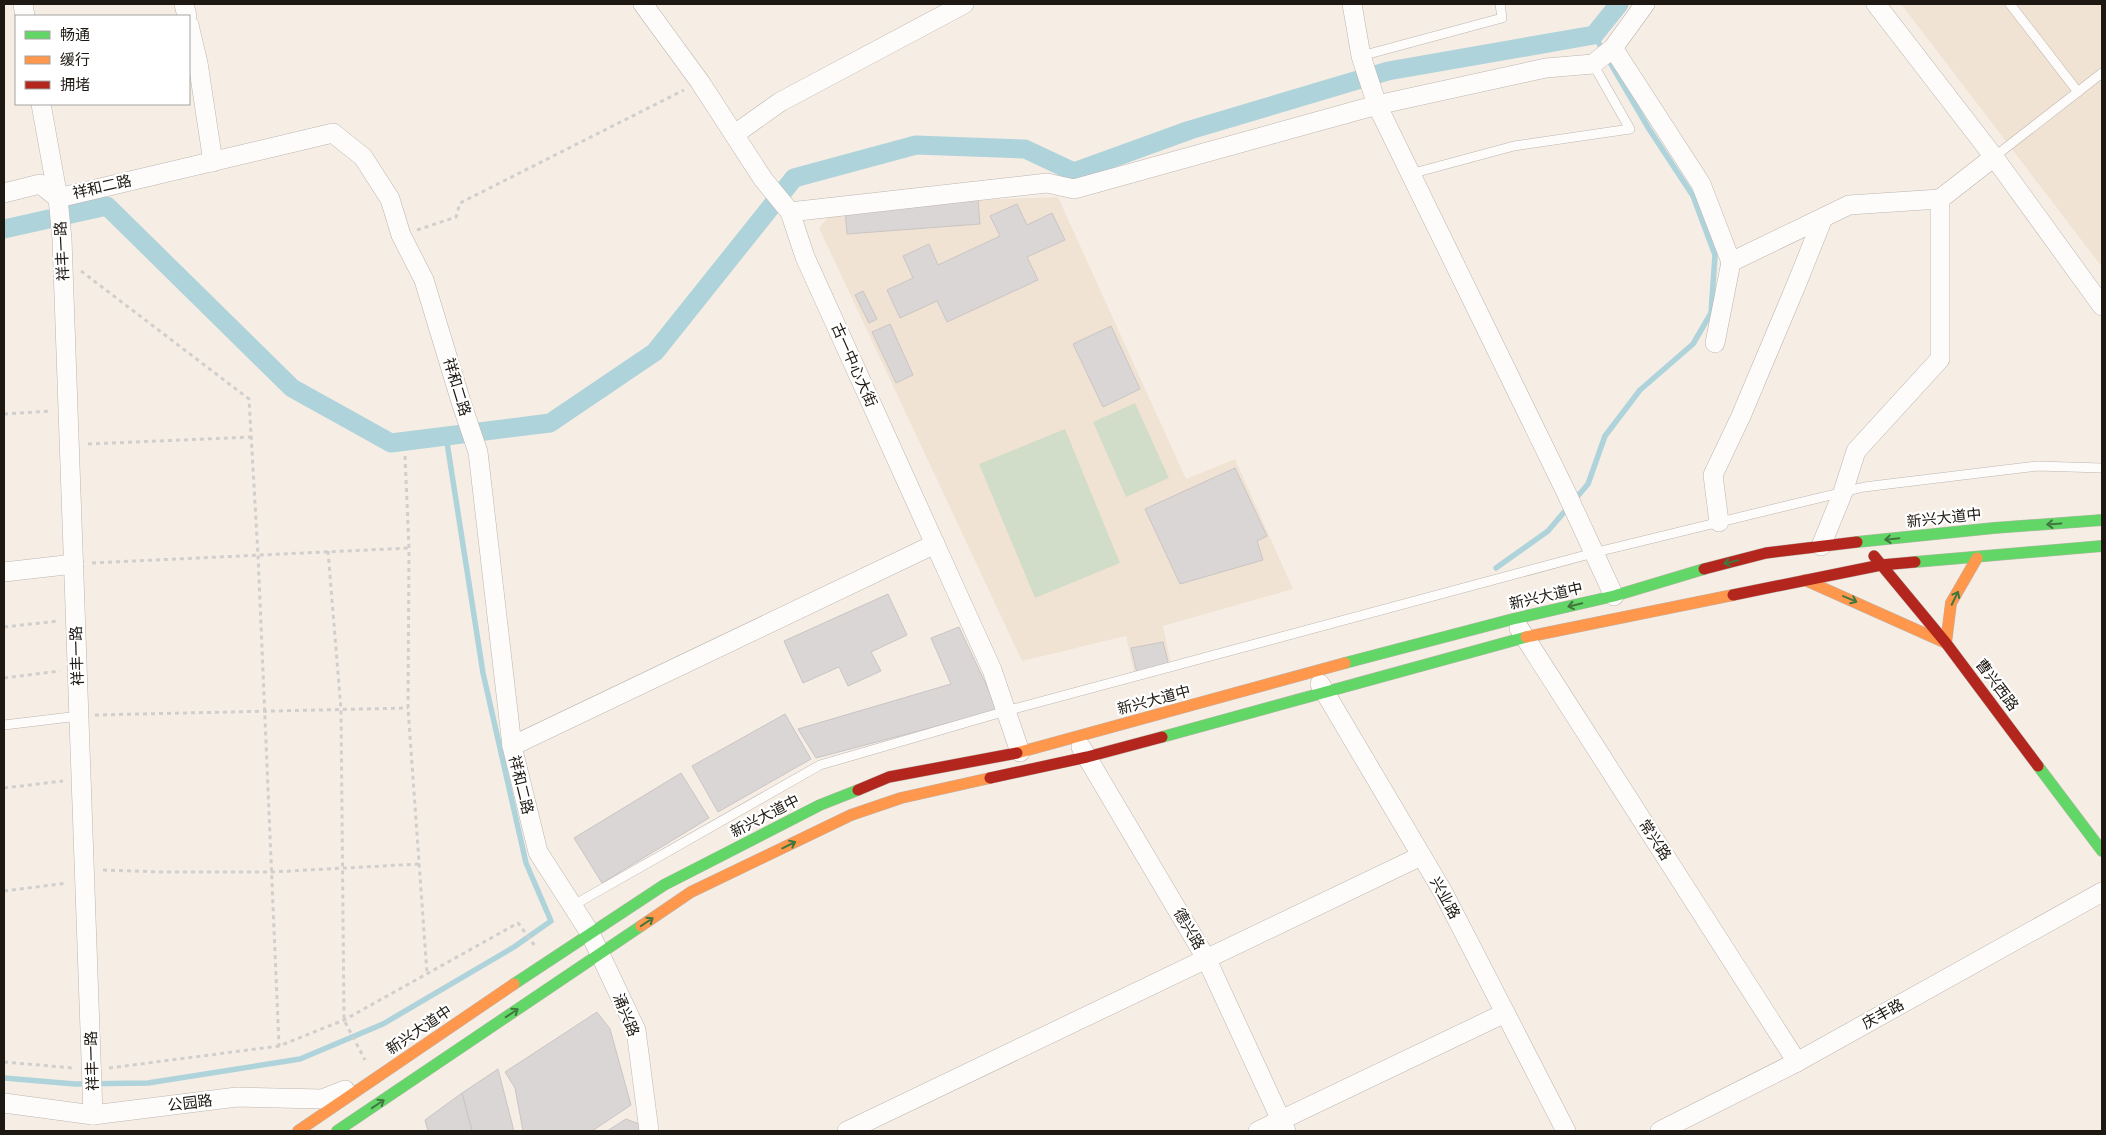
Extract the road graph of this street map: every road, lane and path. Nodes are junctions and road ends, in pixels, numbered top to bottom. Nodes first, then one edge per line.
1 (643, 4) edge
2 (964, 4) edge
3 (1352, 4) edge
4 (1500, 4) edge
5 (1645, 4) edge
6 (1876, 4) edge
7 (2010, 4) edge
8 (190, 29) edge
9 (1613, 48) junction
10 (1361, 56) junction
11 (1592, 64) junction
12 (2102, 73) edge
13 (700, 82) junction
14 (2078, 92) junction
15 (41, 105) edge
16 (1377, 105) junction
17 (735, 134) junction
18 (1994, 157) junction
19 (213, 162) junction
20 (1410, 174) junction
21 (4, 193) edge
22 (58, 198) junction
23 (1940, 199) junction
24 (790, 212) junction
25 (1823, 218) junction
26 (401, 235) junction
27 (63, 248) junction
28 (1731, 262) junction
29 (2102, 306) edge
30 (1715, 343) dead end
31 (68, 410) junction
32 (4, 414) edge
33 (252, 437) junction
34 (70, 444) junction
35 (405, 456) dead end
36 (2102, 468) edge
37 (1843, 492) junction
38 (2102, 520) edge
39 (1719, 522) junction
40 (1862, 542) junction
41 (935, 544) junction
42 (1821, 546) junction
43 (2102, 546) edge
44 (409, 548) junction
45 (328, 552) junction
46 (1594, 553) junction
47 (258, 555) junction
48 (1977, 558) junction
49 (74, 564) junction
50 (1881, 565) junction
51 (4, 572) edge
52 (1805, 580) junction
53 (1614, 596) junction
54 (76, 619) junction
55 (1513, 619) junction
56 (4, 627) edge
57 (1525, 637) junction
58 (1946, 643) junction
59 (78, 669) junction
60 (1313, 672) junction
61 (4, 678) edge
62 (1326, 694) junction
63 (408, 708) junction
64 (340, 710) junction
65 (264, 711) junction
66 (1006, 711) junction
67 (79, 716) junction
68 (4, 725) edge
69 (1074, 737) junction
70 (512, 746) junction
71 (1020, 752) junction
72 (1087, 757) junction
73 (82, 779) junction
74 (4, 788) edge
75 (2102, 851) edge
76 (1421, 856) junction
77 (419, 864) junction
78 (342, 868) junction
79 (271, 872) junction
80 (85, 875) junction
81 (4, 891) edge
82 (2102, 892) edge
83 (572, 906) junction
84 (590, 933) junction
85 (600, 954) junction
86 (1207, 960) junction
87 (547, 962) junction
88 (427, 974) junction
89 (1505, 1013) junction
90 (344, 1020) junction
91 (279, 1046) junction
92 (4, 1062) edge
93 (1797, 1062) junction
94 (92, 1070) junction
95 (374, 1079) junction
96 (4, 1104) edge
97 (93, 1115) junction
98 (1283, 1126) edge
99 (298, 1131) edge
100 (337, 1131) edge
101 (649, 1131) edge
102 (847, 1131) edge
103 (1258, 1131) edge
104 (1566, 1131) edge
105 (1660, 1131) edge

1 - 13 street, 古一中心大街
2 - 17 street
3 - 10 street
4 - 10 lane
5 - 9 street
6 - 18 street
7 - 14 lane
8 - 19 street
9 - 11 street
9 - 28 street
10 - 16 street
11 - 16 street
11 - 20 lane
12 - 14 lane
13 - 17 street, 古一中心大街
13 - 26 path
14 - 18 lane
15 - 22 street, 祥丰一路
16 - 20 street
16 - 24 street
17 - 24 street, 古一中心大街
18 - 23 street
18 - 29 street
19 - 22 street, 祥和二路
19 - 26 street, 祥和二路
20 - 46 street
21 - 22 street
22 - 27 street, 祥丰一路
23 - 25 street
23 - 37 street
24 - 41 street, 古一中心大街
25 - 28 street
25 - 39 street
26 - 70 street, 祥和二路
27 - 31 street, 祥丰一路
27 - 33 path
28 - 30 street
31 - 32 path
31 - 34 street, 祥丰一路
33 - 34 path
33 - 47 path
34 - 49 street, 祥丰一路
35 - 44 path
36 - 37 lane
37 - 39 lane
37 - 42 street
38 -> 40 main road, 新兴大道中
39 - 46 lane
40 - 42 main road, 新兴大道中
40 - 50 main road, 曹兴西路
41 - 66 street, 古一中心大街
41 - 70 street
42 -> 53 main road, 新兴大道中
43 - 48 main road
44 - 45 path
44 - 63 path
45 - 47 path
45 - 64 path
46 - 53 street
46 - 66 lane
47 - 49 path
47 - 65 path
48 - 50 main road
58 -> 48 main road
49 - 51 street
49 - 54 street, 祥丰一路
50 - 52 main road
50 - 58 main road, 曹兴西路
52 - 57 main road
52 -> 58 main road
53 -> 55 main road, 新兴大道中
54 - 56 path
54 - 59 street, 祥丰一路
55 - 57 street, 常兴路
55 - 60 main road, 新兴大道中
57 - 62 main road
57 - 93 street, 常兴路
58 - 75 main road, 曹兴西路
59 - 61 path
59 - 67 street, 祥丰一路
60 - 62 street, 兴业路
60 - 69 main road, 新兴大道中
62 - 72 main road
62 - 76 street, 兴业路
63 - 64 path
63 - 77 path
64 - 65 path
64 - 78 path
65 - 67 path
65 - 79 path
66 - 71 street, 古一中心大街
66 - 83 lane
67 - 68 lane
67 - 73 street, 祥丰一路
69 - 71 main road, 新兴大道中
69 - 72 street, 德兴路
70 - 83 street, 祥和二路
71 - 84 main road, 新兴大道中
85 -> 72 main road
72 - 86 street, 德兴路
73 - 74 path
73 - 80 street, 祥丰一路
76 - 86 street
76 - 89 street, 兴业路
77 - 78 path
77 - 88 path
78 - 79 path
78 - 90 path
79 - 80 path
79 - 91 path
80 - 81 path
80 - 94 street, 祥丰一路
82 - 93 street, 庆丰路
83 - 84 street, 祥和二路
84 - 85 street, 涌兴路
84 - 87 main road, 新兴大道中
100 -> 85 main road
85 - 101 street, 涌兴路
86 - 98 street, 德兴路
86 - 102 street
87 - 88 path
87 - 95 main road, 新兴大道中
88 - 90 path
89 - 98 street
89 - 104 street, 兴业路
90 - 91 path
90 - 95 path
91 - 94 path
92 - 94 path
93 - 105 street, 庆丰路
94 - 97 street, 祥丰一路
95 - 97 street, 公园路
95 - 99 main road, 新兴大道中
96 - 97 street, 公园路
98 - 103 street

